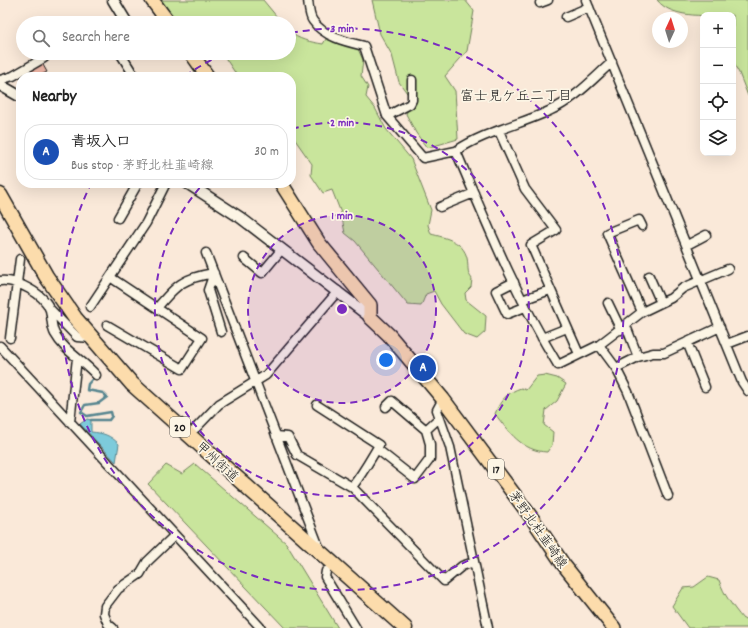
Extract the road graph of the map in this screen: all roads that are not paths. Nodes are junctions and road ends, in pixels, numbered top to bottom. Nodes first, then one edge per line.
1 (113, 0) edge
2 (152, 0) edge
3 (308, 0) edge
4 (588, 4) edge
5 (123, 16) edge
6 (164, 16) edge
7 (566, 17) dead end
8 (41, 60) edge
9 (125, 60) edge
10 (196, 60) edge
11 (612, 62) junction
12 (20, 72) edge
13 (133, 72) edge
14 (204, 72) edge
15 (16, 74) edge
16 (13, 76) junction
17 (16, 78) edge
18 (0, 80) edge
19 (412, 80) dead end
20 (0, 86) edge
21 (16, 94) edge
22 (387, 116) junction
23 (499, 131) junction
24 (456, 151) junction
25 (135, 188) edge
26 (164, 188) edge
27 (195, 188) edge
28 (284, 188) edge
29 (474, 193) junction
30 (0, 195) edge
31 (440, 207) dead end
32 (118, 218) dead end
33 (642, 226) dead end
34 (706, 235) dead end
35 (687, 245) junction
36 (282, 249) junction
37 (206, 253) dead end
38 (244, 258) dead end
39 (20, 259) dead end
40 (728, 269) dead end
41 (214, 274) junction
42 (649, 276) dead end
43 (110, 277) junction
44 (701, 279) junction
45 (0, 281) edge
46 (514, 282) junction
47 (17, 283) junction
48 (550, 290) junction
49 (338, 291) junction
50 (608, 303) dead end
51 (661, 303) junction
52 (523, 304) junction
53 (90, 307) dead end
54 (157, 308) junction
55 (50, 309) junction
56 (642, 312) junction
57 (370, 317) junction
58 (107, 325) dead end
59 (720, 327) junction
60 (567, 328) junction
61 (623, 328) junction
62 (221, 332) dead end
63 (748, 336) edge
64 (10, 338) dead end
65 (92, 338) junction
66 (542, 338) junction
67 (687, 342) junction
68 (727, 344) junction
69 (599, 345) junction
70 (0, 346) edge
71 (579, 354) junction
72 (77, 358) junction
73 (638, 358) junction
74 (616, 368) junction
75 (96, 375) dead end
76 (255, 381) junction
77 (705, 387) dead end
78 (748, 391) edge
79 (443, 399) junction
80 (317, 405) dead end
81 (386, 407) dead end
82 (439, 418) junction
83 (70, 422) junction
84 (196, 428) dead end
85 (426, 430) junction
86 (276, 436) junction
87 (377, 449) junction
88 (352, 487) junction
89 (668, 496) dead end
90 (174, 536) junction
91 (321, 553) junction
92 (474, 562) junction
93 (326, 571) dead end
94 (113, 628) edge
95 (261, 628) edge
96 (356, 628) edge
97 (405, 628) edge
98 (488, 628) edge
99 (614, 628) edge

1 - 5 street
2 - 6 main road
3 - 22 street
4 - 7 street
4 - 11 street
8 - 12 street
9 - 13 street
10 - 14 main road
11 - 23 street
11 - 35 street
15 - 16 street
16 - 17 street
16 - 18 street
19 - 22 street
20 - 21 street
22 - 24 street
23 - 24 street
23 - 48 street
24 - 29 street
25 - 32 street
26 - 43 street
27 - 36 street
28 - 57 main road
29 - 31 street
29 - 46 street
30 - 65 highway, 甲州街道 / 20
33 - 56 street
34 - 35 street
35 - 44 street
36 - 38 street
36 - 49 street
37 - 41 street
39 - 47 street
40 - 44 street
41 - 54 street
41 - 62 street
41 - 76 street
42 - 51 street
43 - 53 street
43 - 54 street
44 - 51 street
44 - 59 street
45 - 47 street
46 - 52 street
46 - 52 street
47 - 55 street
47 - 64 street
48 - 52 street
48 - 60 street
49 - 57 street
49 - 76 street
50 - 61 street
51 - 56 street
52 - 66 street
54 - 58 street
55 - 65 street
55 - 72 street
56 - 61 street
57 - 79 main road, 茅野北杜韮崎線 / 17
59 - 67 street
59 - 68 street
60 - 66 street
60 - 71 street
61 - 69 street
61 - 73 street
63 - 68 street
65 - 91 highway, 甲州街道 / 20
66 - 71 street
67 - 73 street
67 - 77 street
68 - 78 street
69 - 71 street
69 - 74 street
70 - 83 street
72 - 75 street
72 - 83 street
73 - 74 street
74 - 89 street
76 - 84 street
76 - 86 street
79 - 82 street
79 - 99 main road, 茅野北杜韮崎線 / 17
80 - 87 street
81 - 85 street
82 - 85 street
82 - 92 street
83 - 90 street
85 - 87 street
86 - 88 street
86 - 91 street
87 - 88 street
88 - 92 street
90 - 94 street
90 - 95 street
91 - 97 highway, 甲州街道 / 20
92 - 98 street
93 - 96 street

